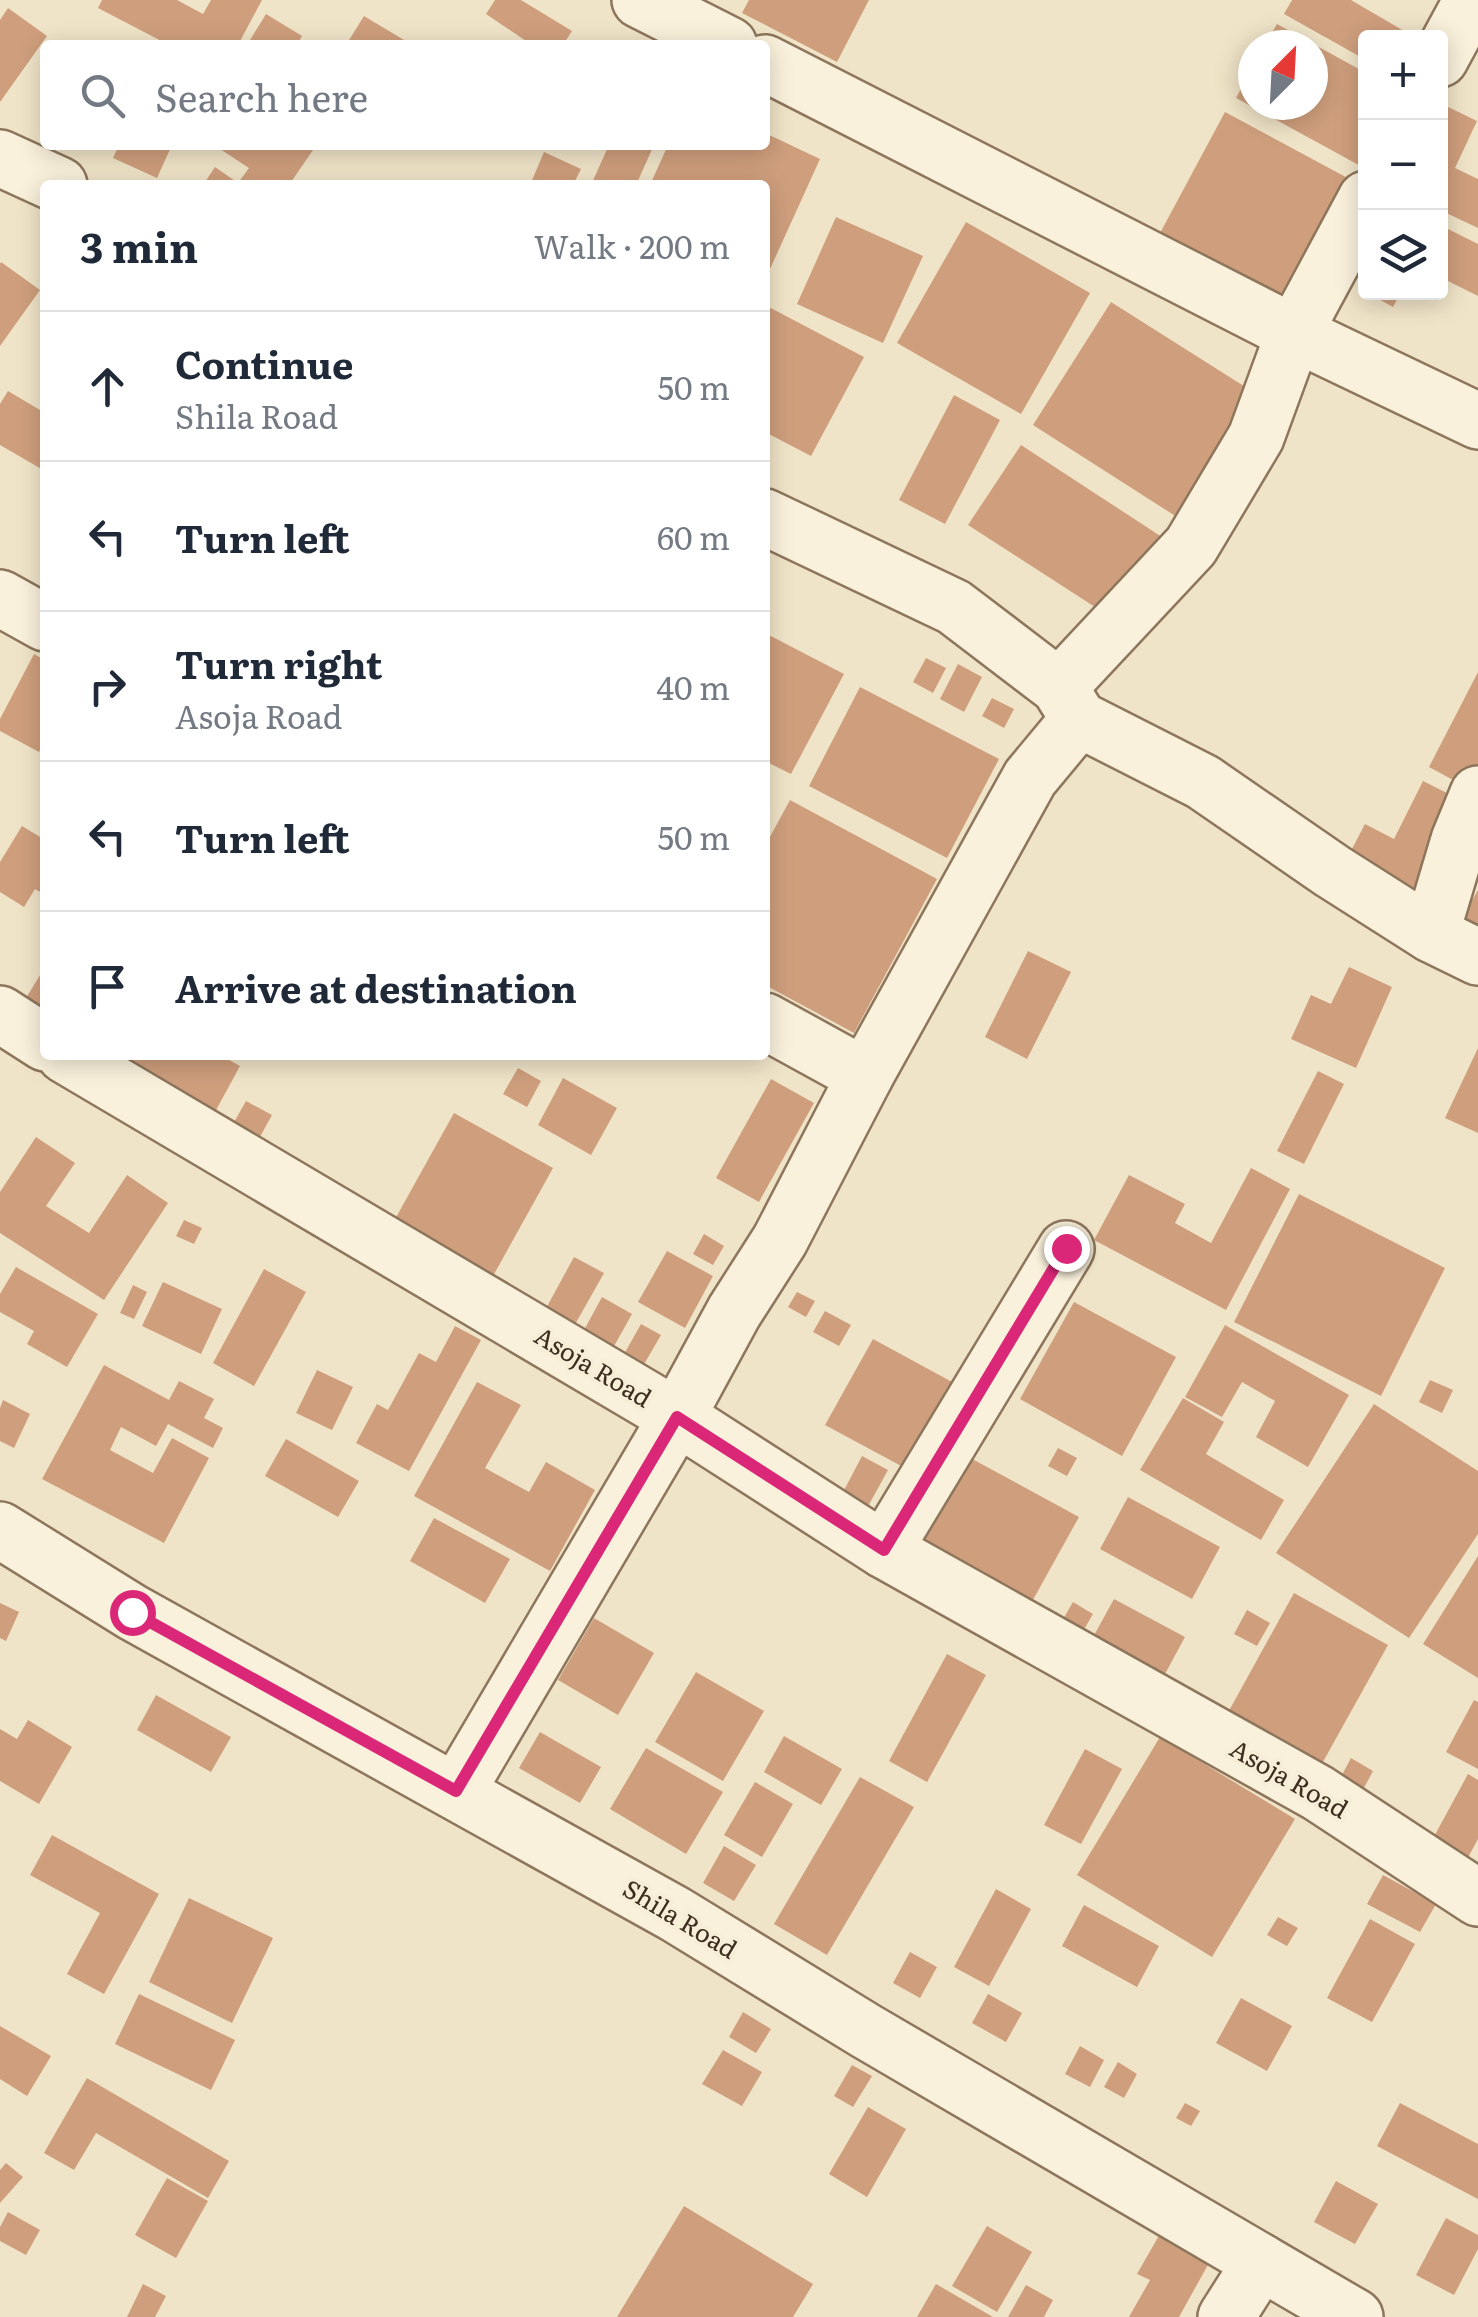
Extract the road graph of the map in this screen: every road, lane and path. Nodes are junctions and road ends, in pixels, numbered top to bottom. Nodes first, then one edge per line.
1 (640, 0) edge
2 (719, 40) edge
3 (770, 66) edge
4 (0, 158) edge
5 (48, 180) edge
6 (1360, 210) edge
7 (1294, 333) junction
8 (1478, 421) edge
9 (770, 519) edge
10 (0, 598) edge
11 (40, 620) edge
12 (1069, 703) junction
13 (1478, 794) edge
14 (1454, 945) edge
15 (0, 1014) edge
16 (770, 1024) edge
17 (40, 1040) edge
18 (73, 1060) edge
19 (866, 1076) junction
20 (1066, 1248) dead end
21 (677, 1417) junction
22 (0, 1530) edge
23 (884, 1550) junction
24 (456, 1791) junction
25 (1478, 1898) edge
26 (1261, 2262) junction
27 (1226, 2317) edge
28 (1354, 2317) edge

1 - 2 street
3 - 7 street
4 - 5 street
6 - 7 street
7 - 8 street
7 - 12 street
9 - 12 street
10 - 11 street
12 - 14 street
12 - 19 street
13 - 14 street
15 - 17 street
16 - 19 street
18 - 21 street, Asoja Road
19 - 21 street
20 - 23 street
21 - 23 street, Asoja Road
21 - 24 street
22 - 24 street, Shila Road
23 - 25 street, Asoja Road
24 - 26 street, Shila Road
26 - 27 street
26 - 28 street, Shila Road

